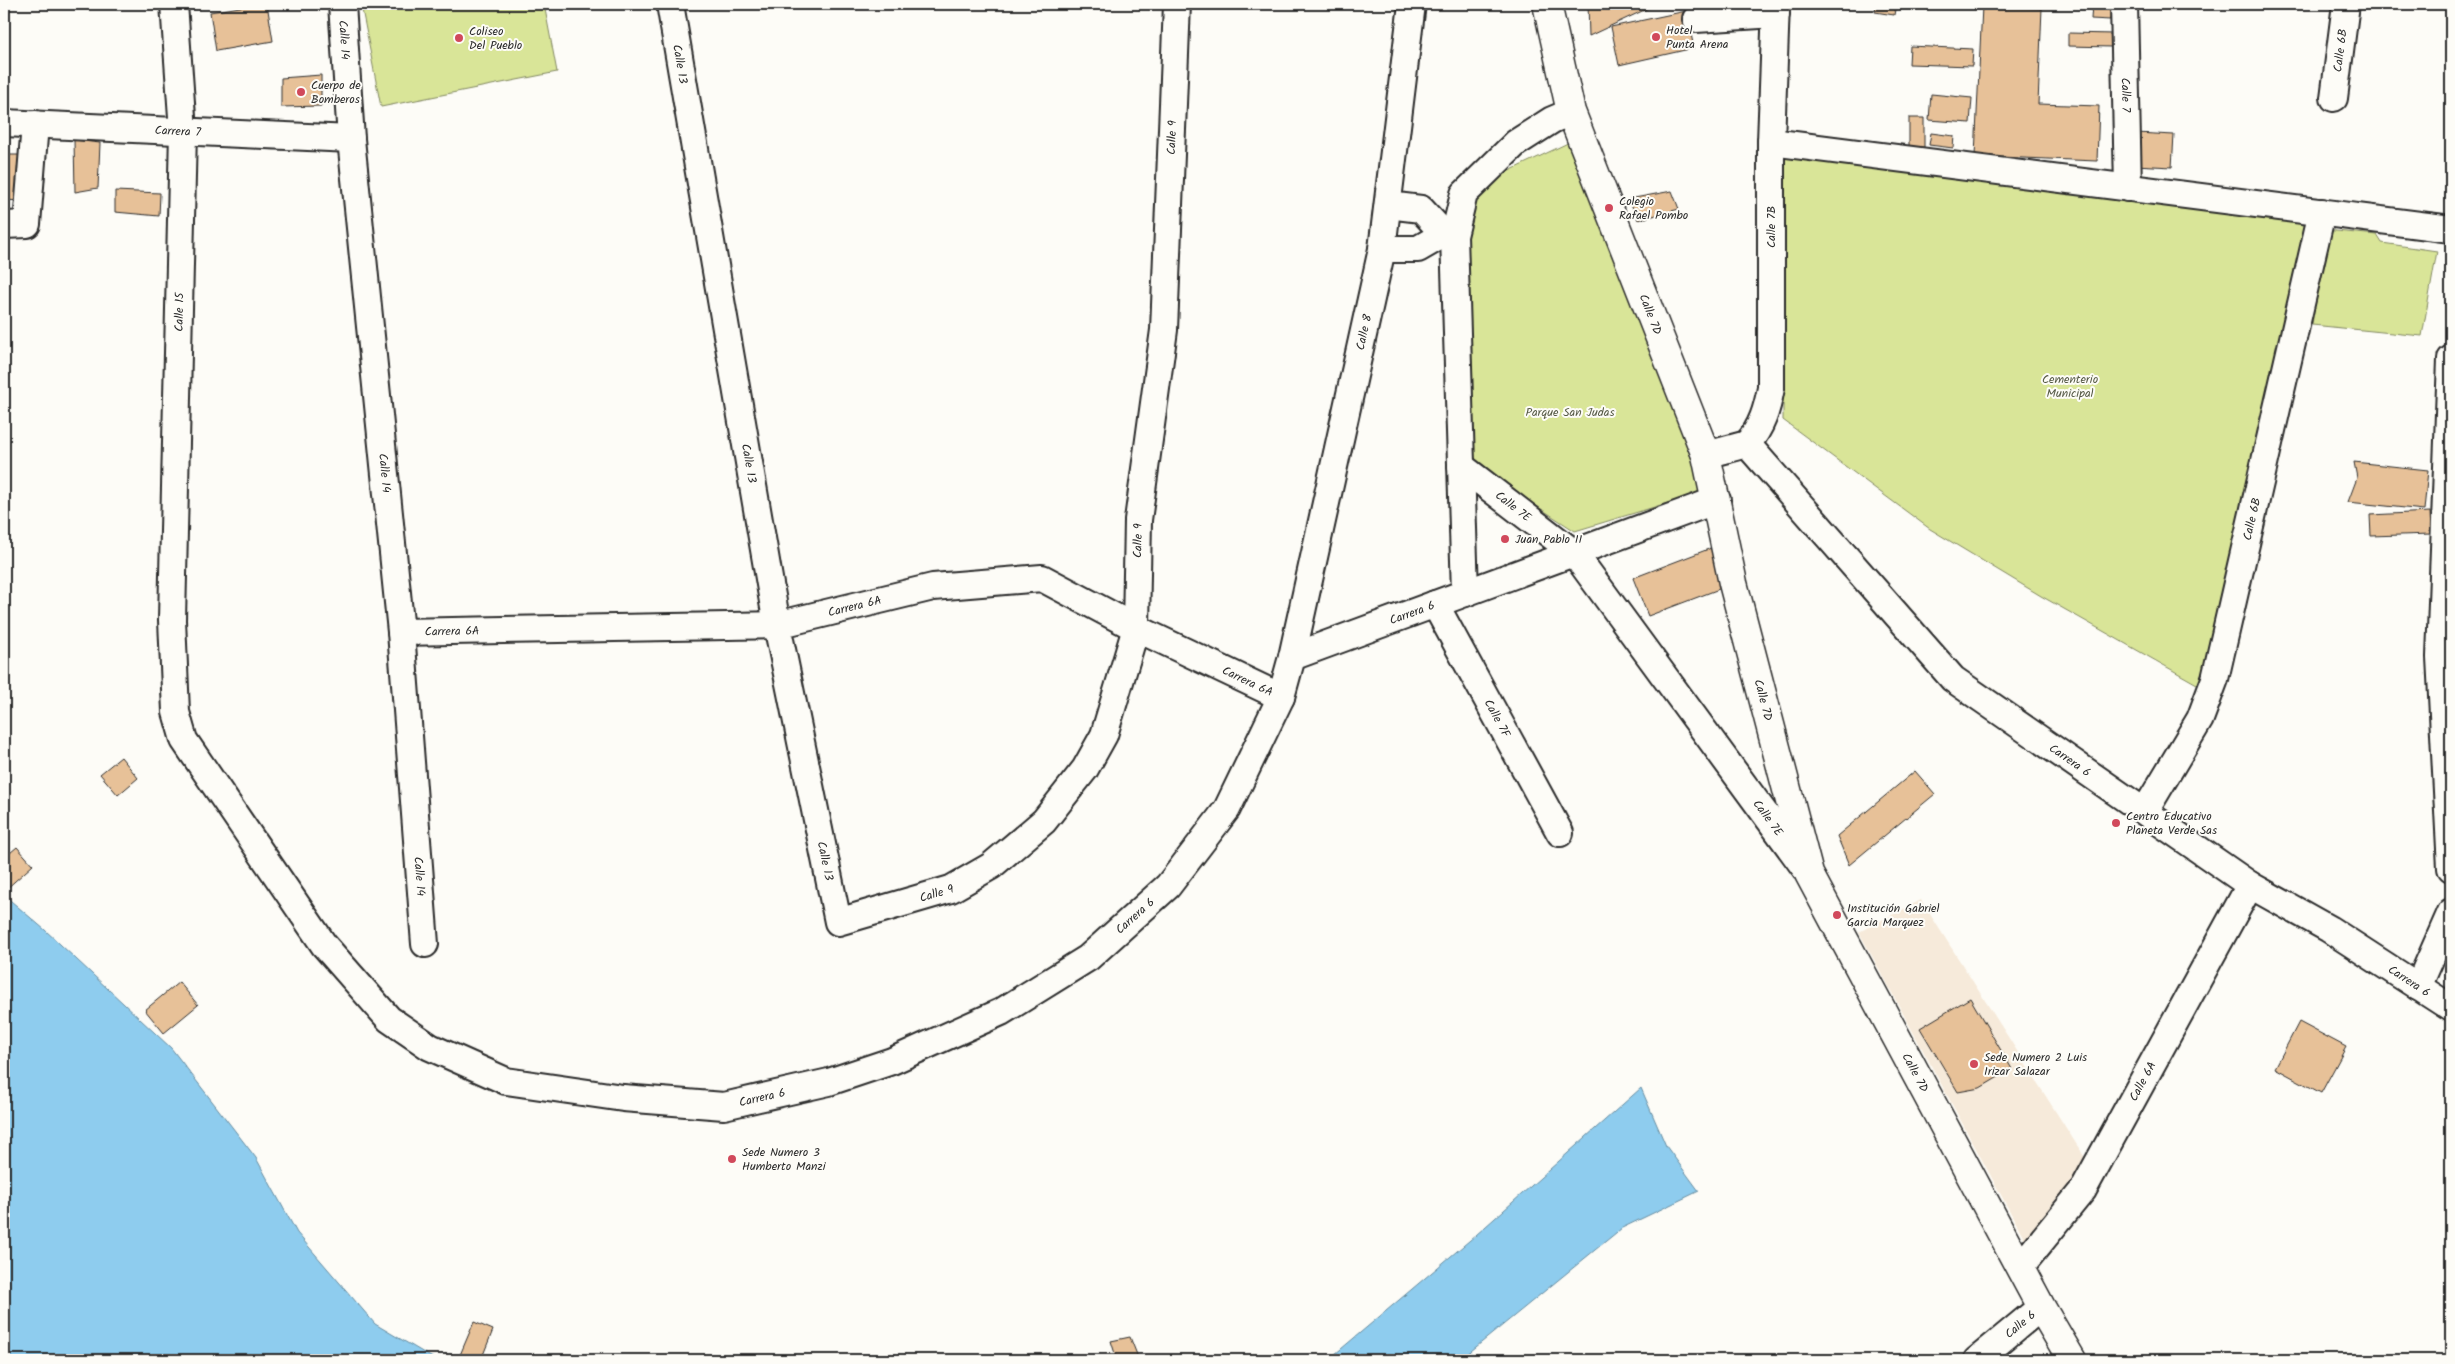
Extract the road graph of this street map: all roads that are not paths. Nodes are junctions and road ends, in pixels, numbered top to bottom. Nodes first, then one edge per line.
1 (174, 4) edge
2 (342, 4) edge
3 (670, 4) edge
4 (1177, 4) edge
5 (1412, 4) edge
6 (1547, 4) edge
7 (2124, 4) edge
8 (2346, 4) edge
9 (1776, 9) edge
10 (1696, 19) dead end
11 (2334, 98) dead end
12 (1571, 112) junction
13 (4, 123) edge
14 (35, 124) junction
15 (183, 131) junction
16 (350, 139) junction
17 (1771, 142) junction
18 (2128, 188) junction
19 (1388, 204) junction
20 (2322, 212) junction
21 (4, 225) edge
22 (2451, 229) edge
23 (1449, 235) junction
24 (1382, 249) junction
25 (2451, 359) edge
26 (1747, 444) junction
27 (1706, 455) junction
28 (1461, 466) junction
29 (1717, 500) junction
30 (1574, 553) junction
31 (1466, 593) junction
32 (1435, 604) junction
33 (777, 625) junction
34 (1136, 628) junction
35 (401, 632) junction
36 (1292, 657) junction
37 (1282, 697) junction
38 (2145, 811) junction
39 (1560, 833) dead end
40 (2451, 868) edge
41 (1809, 874) junction
42 (2250, 885) junction
43 (2451, 912) edge
44 (838, 922) joint
45 (425, 944) dead end
46 (2418, 986) junction
47 (2451, 1008) edge
48 (430, 1047) joint
49 (2021, 1266) junction
50 (2041, 1307) junction
51 (1977, 1360) edge
52 (2072, 1360) edge

1 - 15 street, Calle 15
2 - 16 street, Calle 14
3 - 33 street, Calle 13
4 - 34 street, Calle 9
5 - 19 street, Calle 8
6 - 12 main road, Calle 7D
7 - 18 street, Calle 7
8 - 11 street, Calle 6B
9 - 10 street
9 - 17 street, Calle 7B
12 - 23 street
12 - 27 main road, Calle 7D
13 - 14 street, Carrera 7
14 - 15 street, Carrera 7
14 - 21 street
15 - 16 street, Carrera 7
15 - 48 street, Calle 15
16 - 35 street, Calle 14
17 - 18 street
17 - 26 street, Calle 7B
18 - 20 street
19 - 23 street
19 - 24 street, Calle 8
20 - 22 street
20 - 38 street, Calle 6B
23 - 24 street
23 - 28 street
24 - 36 street, Calle 8
25 - 40 street
26 - 27 street
26 - 38 street, Carrera 6
27 - 29 main road, Calle 7D
28 - 30 street, Calle 7E
28 - 31 street
29 - 30 street, Carrera 6
29 - 41 main road, Calle 7D
30 - 31 street, Carrera 6
30 - 41 street, Calle 7E
31 - 32 street, Carrera 6
32 - 36 street, Carrera 6
32 - 39 street, Calle 7F
33 - 34 street, Carrera 6A
33 - 35 street, Carrera 6A
33 - 44 street, Calle 13
34 - 37 street, Carrera 6A
34 - 44 street, Calle 9
35 - 45 street, Calle 14
36 - 37 street, Carrera 6
37 - 48 street, Carrera 6
38 - 42 street, Carrera 6
41 - 49 main road, Calle 7D
42 - 46 street, Carrera 6
42 - 49 street, Calle 6A
43 - 46 street
46 - 47 street, Carrera 6
49 - 50 main road, Calle 7D
50 - 51 street, Calle 6
50 - 52 main road, Calle 7D

